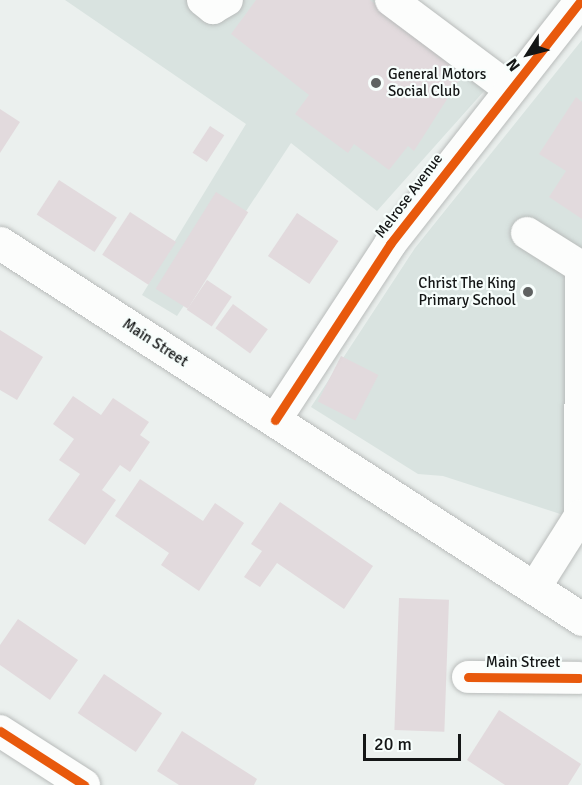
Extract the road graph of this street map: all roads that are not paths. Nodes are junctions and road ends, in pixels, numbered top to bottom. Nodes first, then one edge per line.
1 (203, 0) edge
2 (227, 0) edge
3 (391, 0) edge
4 (581, 0) edge
5 (510, 89) junction
6 (527, 233) dead end
7 (0, 243) edge
8 (275, 420) junction
9 (534, 589) junction
10 (582, 619) edge
11 (468, 677) dead end
12 (581, 679) edge
13 (0, 731) edge
14 (84, 785) edge

1 - 2 street
3 - 5 street
4 - 5 street, Melrose Avenue
5 - 8 street, Melrose Avenue
6 - 9 street
7 - 8 main road, Main Street
8 - 9 main road, Main Street
9 - 10 main road, Main Street
11 - 12 street, Main Street
13 - 14 street

